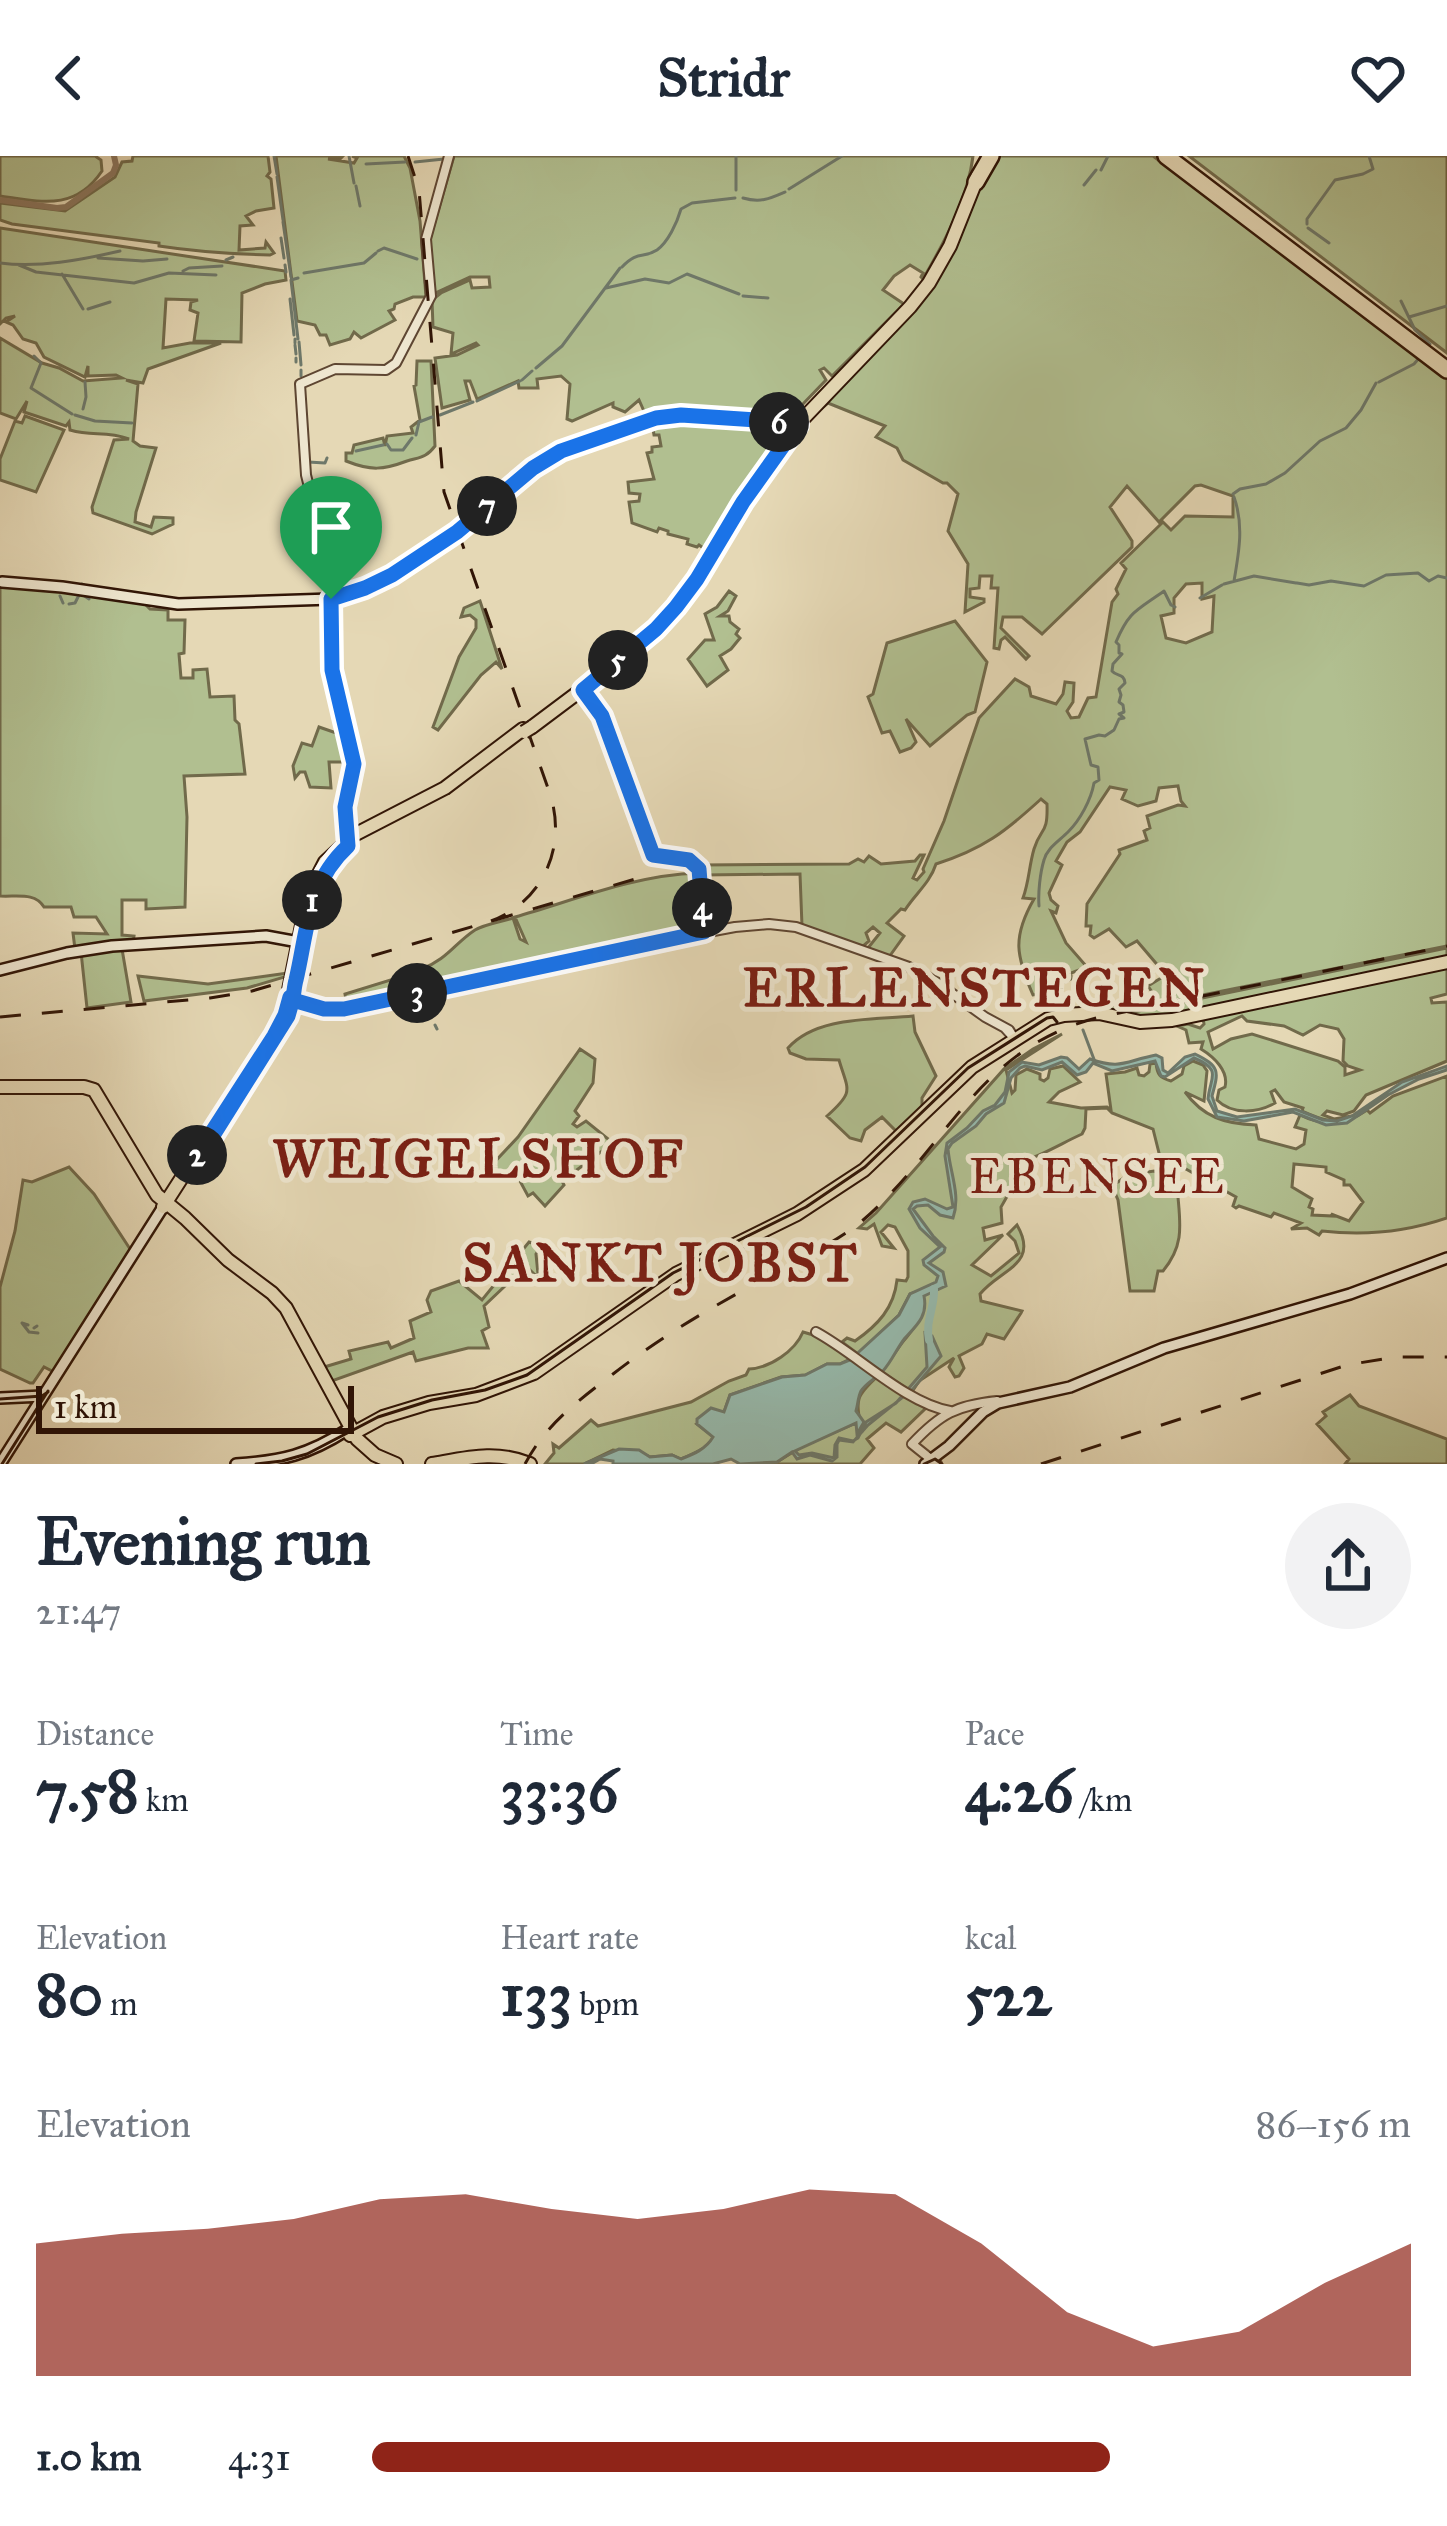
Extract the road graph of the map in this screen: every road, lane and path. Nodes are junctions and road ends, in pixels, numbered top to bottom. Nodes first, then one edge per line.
1 (449, 156) edge
2 (983, 156) edge
3 (1171, 156) edge
4 (975, 180) joint
5 (1447, 366) edge
6 (788, 424) junction
7 (1, 582) edge
8 (331, 599) junction
9 (581, 688) junction
10 (353, 839) junction
11 (704, 933) junction
12 (302, 936) junction
13 (1447, 962) edge
14 (0, 970) edge
15 (292, 998) junction
16 (1016, 1033) junction
17 (0, 1089) edge
18 (168, 1205) junction
19 (1447, 1258) edge
20 (817, 1331) dead end
21 (0, 1398) edge
22 (40, 1399) junction
23 (985, 1406) junction
24 (944, 1412) junction
25 (341, 1415) junction
26 (350, 1431) junction
27 (284, 1462) edge
28 (384, 1462) edge
29 (931, 1463) edge
30 (3, 1464) edge
31 (236, 1464) edge
32 (432, 1464) edge
33 (452, 1464) edge
34 (520, 1464) edge
35 (530, 1464) edge

1 - 8 street
2 - 4 highway
3 - 5 highway
4 - 6 main road
6 - 8 main road
6 - 9 main road
7 - 8 main road
8 - 10 main road
9 - 10 main road
9 - 11 street
10 - 12 main road
11 - 15 street
11 - 16 street
12 - 14 main road
12 - 15 main road
13 - 16 main road
15 - 18 main road
16 - 26 main road
17 - 18 main road
18 - 22 main road
18 - 25 main road
18 - 25 main road
19 - 23 main road
20 - 24 street
21 - 22 main road
22 - 30 main road
23 - 24 street
23 - 29 main road
24 - 29 street
25 - 26 main road
26 - 27 main road
26 - 28 main road
27 - 31 main road
32 - 35 main road
33 - 34 main road

